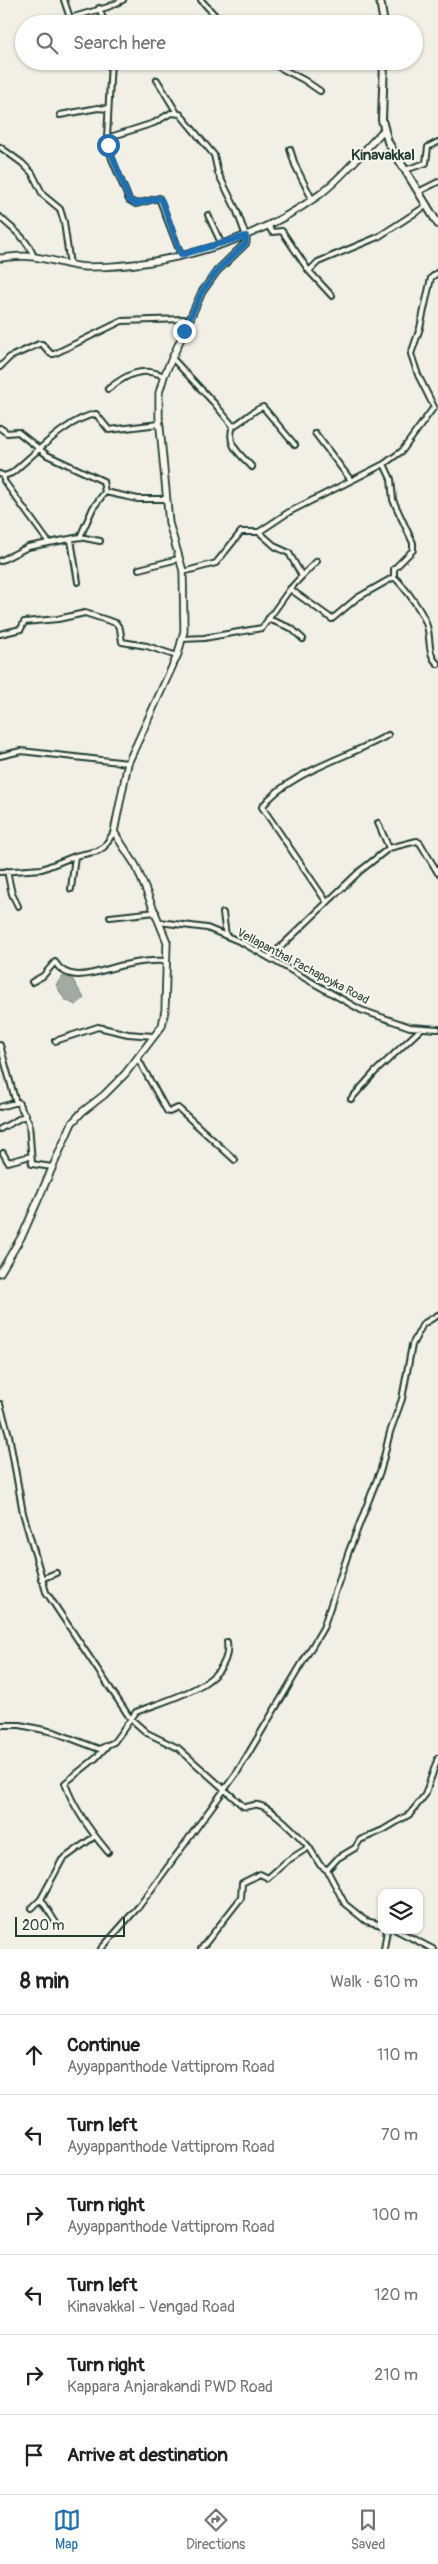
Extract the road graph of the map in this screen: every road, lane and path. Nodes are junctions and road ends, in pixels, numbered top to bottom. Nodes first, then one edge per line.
1 (64, 0) edge
2 (122, 0) edge
3 (201, 0) edge
4 (380, 0) edge
5 (99, 8) junction
6 (69, 15) edge
7 (79, 15) edge
8 (102, 15) edge
9 (215, 15) edge
10 (382, 15) edge
11 (110, 70) edge
12 (285, 70) edge
13 (384, 70) edge
14 (157, 80) dead end
15 (320, 91) dead end
16 (108, 109) junction
17 (177, 113) junction
18 (60, 114) dead end
19 (384, 130) junction
20 (107, 138) junction
21 (438, 142) edge
22 (0, 147) edge
23 (290, 149) dead end
24 (405, 170) junction
25 (438, 182) edge
26 (418, 192) junction
27 (312, 199) junction
28 (426, 206) junction
29 (208, 215) dead end
30 (0, 218) edge
31 (438, 224) edge
32 (268, 225) junction
33 (246, 236) junction
34 (221, 243) junction
35 (181, 255) junction
36 (34, 257) junction
37 (0, 258) edge
38 (70, 265) junction
39 (309, 271) junction
40 (438, 272) edge
41 (332, 296) dead end
42 (188, 322) junction
43 (172, 358) junction
44 (0, 367) edge
45 (164, 376) junction
46 (108, 388) dead end
47 (159, 424) junction
48 (233, 426) junction
49 (0, 428) edge
50 (315, 433) dead end
51 (295, 445) dead end
52 (39, 450) junction
53 (384, 464) junction
54 (252, 467) dead end
55 (2, 475) edge
56 (350, 479) junction
57 (105, 492) junction
58 (166, 499) junction
59 (259, 532) junction
60 (80, 537) junction
61 (71, 540) junction
62 (100, 541) dead end
63 (49, 543) junction
64 (178, 559) junction
65 (0, 561) edge
66 (317, 561) dead end
67 (139, 568) dead end
68 (183, 572) junction
69 (302, 576) junction
70 (394, 577) junction
71 (78, 582) dead end
72 (290, 589) junction
73 (268, 619) junction
74 (0, 634) edge
75 (303, 639) dead end
76 (182, 640) junction
77 (177, 656) junction
78 (438, 664) edge
79 (388, 735) dead end
80 (0, 756) edge
81 (128, 763) junction
82 (378, 823) dead end
83 (114, 832) junction
84 (389, 848) junction
85 (76, 856) junction
86 (0, 872) edge
87 (7, 872) junction
88 (438, 872) edge
89 (72, 889) dead end
90 (326, 901) junction
91 (18, 906) dead end
92 (156, 912) junction
93 (223, 913) dead end
94 (110, 917) dead end
95 (159, 922) junction
96 (226, 936) junction
97 (269, 958) junction
98 (167, 961) junction
99 (32, 982) dead end
100 (422, 1028) junction
101 (438, 1029) edge
102 (153, 1036) junction
103 (56, 1041) dead end
104 (0, 1045) edge
105 (138, 1059) junction
106 (351, 1099) dead end
107 (16, 1103) junction
108 (0, 1107) edge
109 (26, 1115) junction
110 (0, 1129) edge
111 (4, 1153) dead end
112 (31, 1156) junction
113 (235, 1160) dead end
114 (52, 1167) junction
115 (0, 1273) edge
116 (438, 1315) edge
117 (0, 1404) edge
118 (56, 1573) dead end
119 (41, 1579) junction
120 (227, 1642) dead end
121 (130, 1718) junction
122 (0, 1725) edge
123 (106, 1747) junction
124 (438, 1758) edge
125 (225, 1790) junction
126 (246, 1800) dead end
127 (250, 1805) junction
128 (95, 1836) junction
129 (309, 1848) junction
130 (108, 1852) dead end
131 (327, 1870) junction
132 (41, 1899) junction
133 (32, 1908) dead end
134 (56, 1923) dead end
135 (378, 1923) edge
136 (386, 1934) edge
137 (404, 1934) edge
138 (101, 1949) edge
139 (201, 1949) edge
140 (384, 1949) edge
141 (433, 1949) edge

1 - 6 street
2 - 5 street
3 - 9 street
4 - 10 main road
5 - 7 street
5 - 8 street
11 - 16 street
12 - 15 street
13 - 19 main road
14 - 17 street
16 - 18 street
16 - 20 street
17 - 20 street
17 - 33 street
19 - 24 main road
19 - 27 main road
20 - 35 street
21 - 24 street
22 - 38 street
23 - 27 street
24 - 26 main road
25 - 26 street
26 - 28 main road
27 - 32 main road
28 - 31 main road
28 - 39 street
29 - 34 street
30 - 36 street
32 - 33 main road
32 - 39 street
33 - 34 main road
33 - 42 main road
34 - 35 main road
35 - 38 main road
36 - 37 main road
36 - 38 main road
39 - 41 street
40 - 53 street
42 - 43 main road
42 - 44 street
43 - 45 main road
43 - 48 street
45 - 46 street
45 - 47 main road
47 - 52 street
47 - 58 main road
48 - 51 street
48 - 54 street
49 - 52 street
50 - 56 street
52 - 55 street
52 - 57 street
53 - 56 street
53 - 70 street
55 - 63 street
56 - 59 street
57 - 58 street
57 - 60 street
58 - 64 main road
59 - 68 street
59 - 69 street
60 - 61 street
60 - 62 street
61 - 63 street
61 - 71 street
63 - 65 street
64 - 67 street
64 - 68 main road
66 - 69 street
68 - 76 main road
69 - 72 street
70 - 72 street
70 - 78 street
72 - 73 street
73 - 75 street
73 - 76 street
74 - 77 street
76 - 77 main road
77 - 81 main road
79 - 90 street
80 - 81 street
81 - 83 main road
82 - 84 street
83 - 85 street
83 - 92 main road
84 - 88 street
84 - 90 street
85 - 87 street
85 - 89 street
86 - 87 street
87 - 91 street
90 - 97 street
92 - 94 street
92 - 95 main road
93 - 96 street
95 - 96 street, Vellapanthal Pachapoyka Road
95 - 98 main road
96 - 97 street, Vellapanthal Pachapoyka Road
97 - 100 street, Vellapanthal Pachapoyka Road
98 - 99 street
98 - 102 main road
100 - 101 street, Vellapanthal Pachapoyka Road
100 - 106 street
102 - 103 street
102 - 105 main road
104 - 107 street
105 - 113 street
105 - 114 main road
107 - 108 street
107 - 109 street
109 - 110 street
109 - 112 street
111 - 112 street
112 - 114 street
114 - 115 main road
116 - 125 street
117 - 119 street
118 - 119 street
119 - 121 street
120 - 121 street
121 - 123 street
121 - 125 street
122 - 123 street
123 - 128 street
124 - 131 street
125 - 127 street
125 - 138 street
126 - 127 street
127 - 129 street
128 - 130 street
128 - 132 street
129 - 131 street
129 - 139 street
131 - 135 street
132 - 133 street
132 - 134 street
136 - 140 street
137 - 141 street

